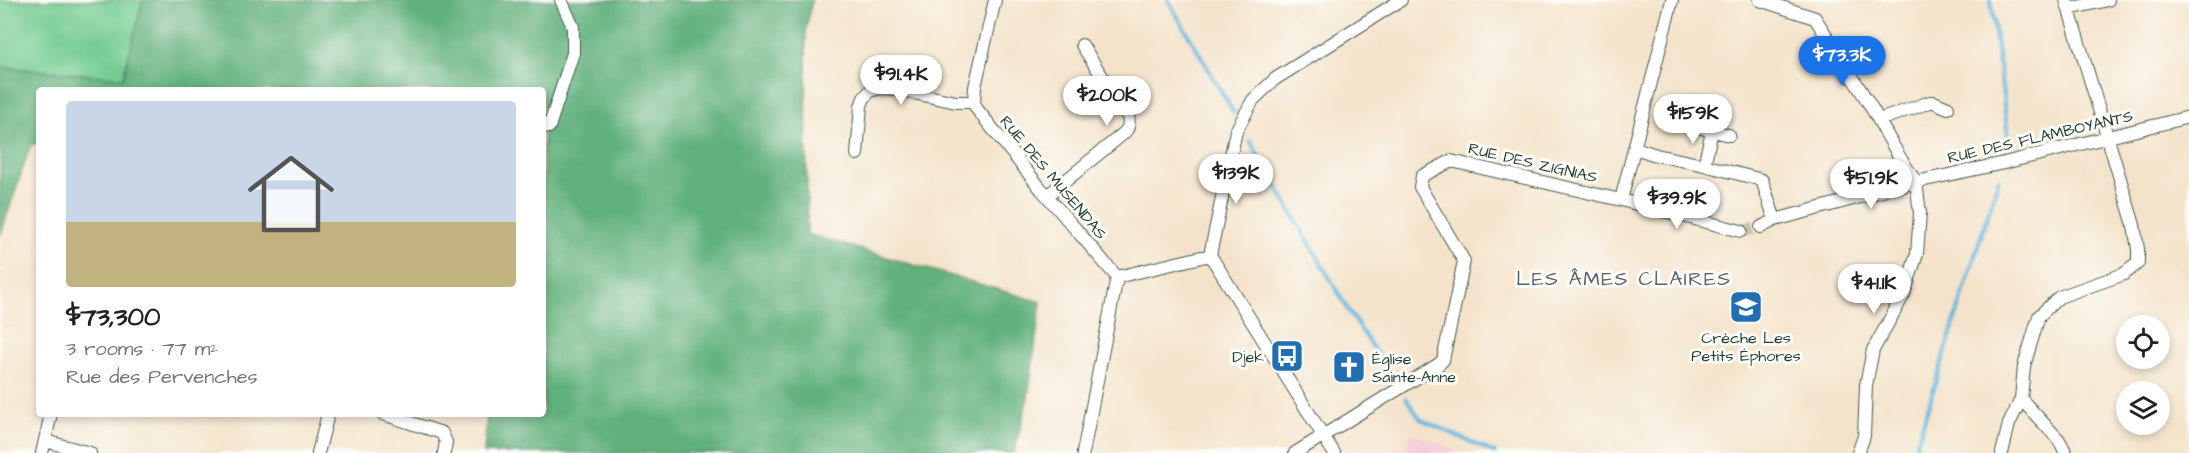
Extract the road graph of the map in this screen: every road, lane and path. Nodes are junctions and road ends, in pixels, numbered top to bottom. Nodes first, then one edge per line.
1 (561, 0) edge
2 (995, 0) edge
3 (1401, 0) edge
4 (1672, 0) edge
5 (1760, 0) edge
6 (2108, 0) edge
7 (2067, 5) edge
8 (1082, 45) dead end
9 (974, 102) junction
10 (1948, 108) dead end
11 (2189, 117) edge
12 (1879, 120) junction
13 (1693, 126) dead end
14 (549, 127) dead end
15 (1712, 131) junction
16 (1729, 135) dead end
17 (2107, 138) junction
18 (1635, 148) junction
19 (857, 154) dead end
20 (1704, 165) junction
21 (1916, 182) junction
22 (1047, 195) junction
23 (1621, 200) junction
24 (1775, 220) junction
25 (1761, 227) tunnel mouth
26 (1741, 231) tunnel mouth
27 (1210, 255) junction
28 (1117, 278) junction
29 (2021, 399) junction
30 (50, 417) edge
31 (327, 417) edge
32 (392, 417) edge
33 (1323, 436) junction
34 (43, 447) edge
35 (90, 453) edge
36 (318, 453) edge
37 (444, 453) edge
38 (1083, 453) edge
39 (1295, 453) edge
40 (1334, 453) edge
41 (1858, 453) edge
42 (2002, 453) edge
43 (2066, 453) edge

1 - 14 street
2 - 9 street
3 - 27 street
4 - 18 street
5 - 12 street
6 - 7 street
7 - 17 street
8 - 22 street
9 - 19 street
9 - 22 street, RUE DES MUSENDAS
10 - 12 street
11 - 17 street, RUE DES FLAMBOYANTS
12 - 21 street
13 - 15 street
15 - 16 street
15 - 20 street
17 - 21 street, RUE DES FLAMBOYANTS
17 - 29 street
18 - 20 street
18 - 23 street
20 - 24 street
21 - 24 street, RUE DES FLAMBOYANTS
21 - 41 street
22 - 28 street, RUE DES MUSENDAS
23 - 26 street
23 - 33 street, RUE DES ZIGNIAS
24 - 25 street, RUE DES FLAMBOYANTS
27 - 28 street
27 - 33 street
28 - 38 street
29 - 42 street
29 - 43 street
30 - 34 street
31 - 36 street
32 - 37 street
33 - 39 street
33 - 40 street
34 - 35 street

